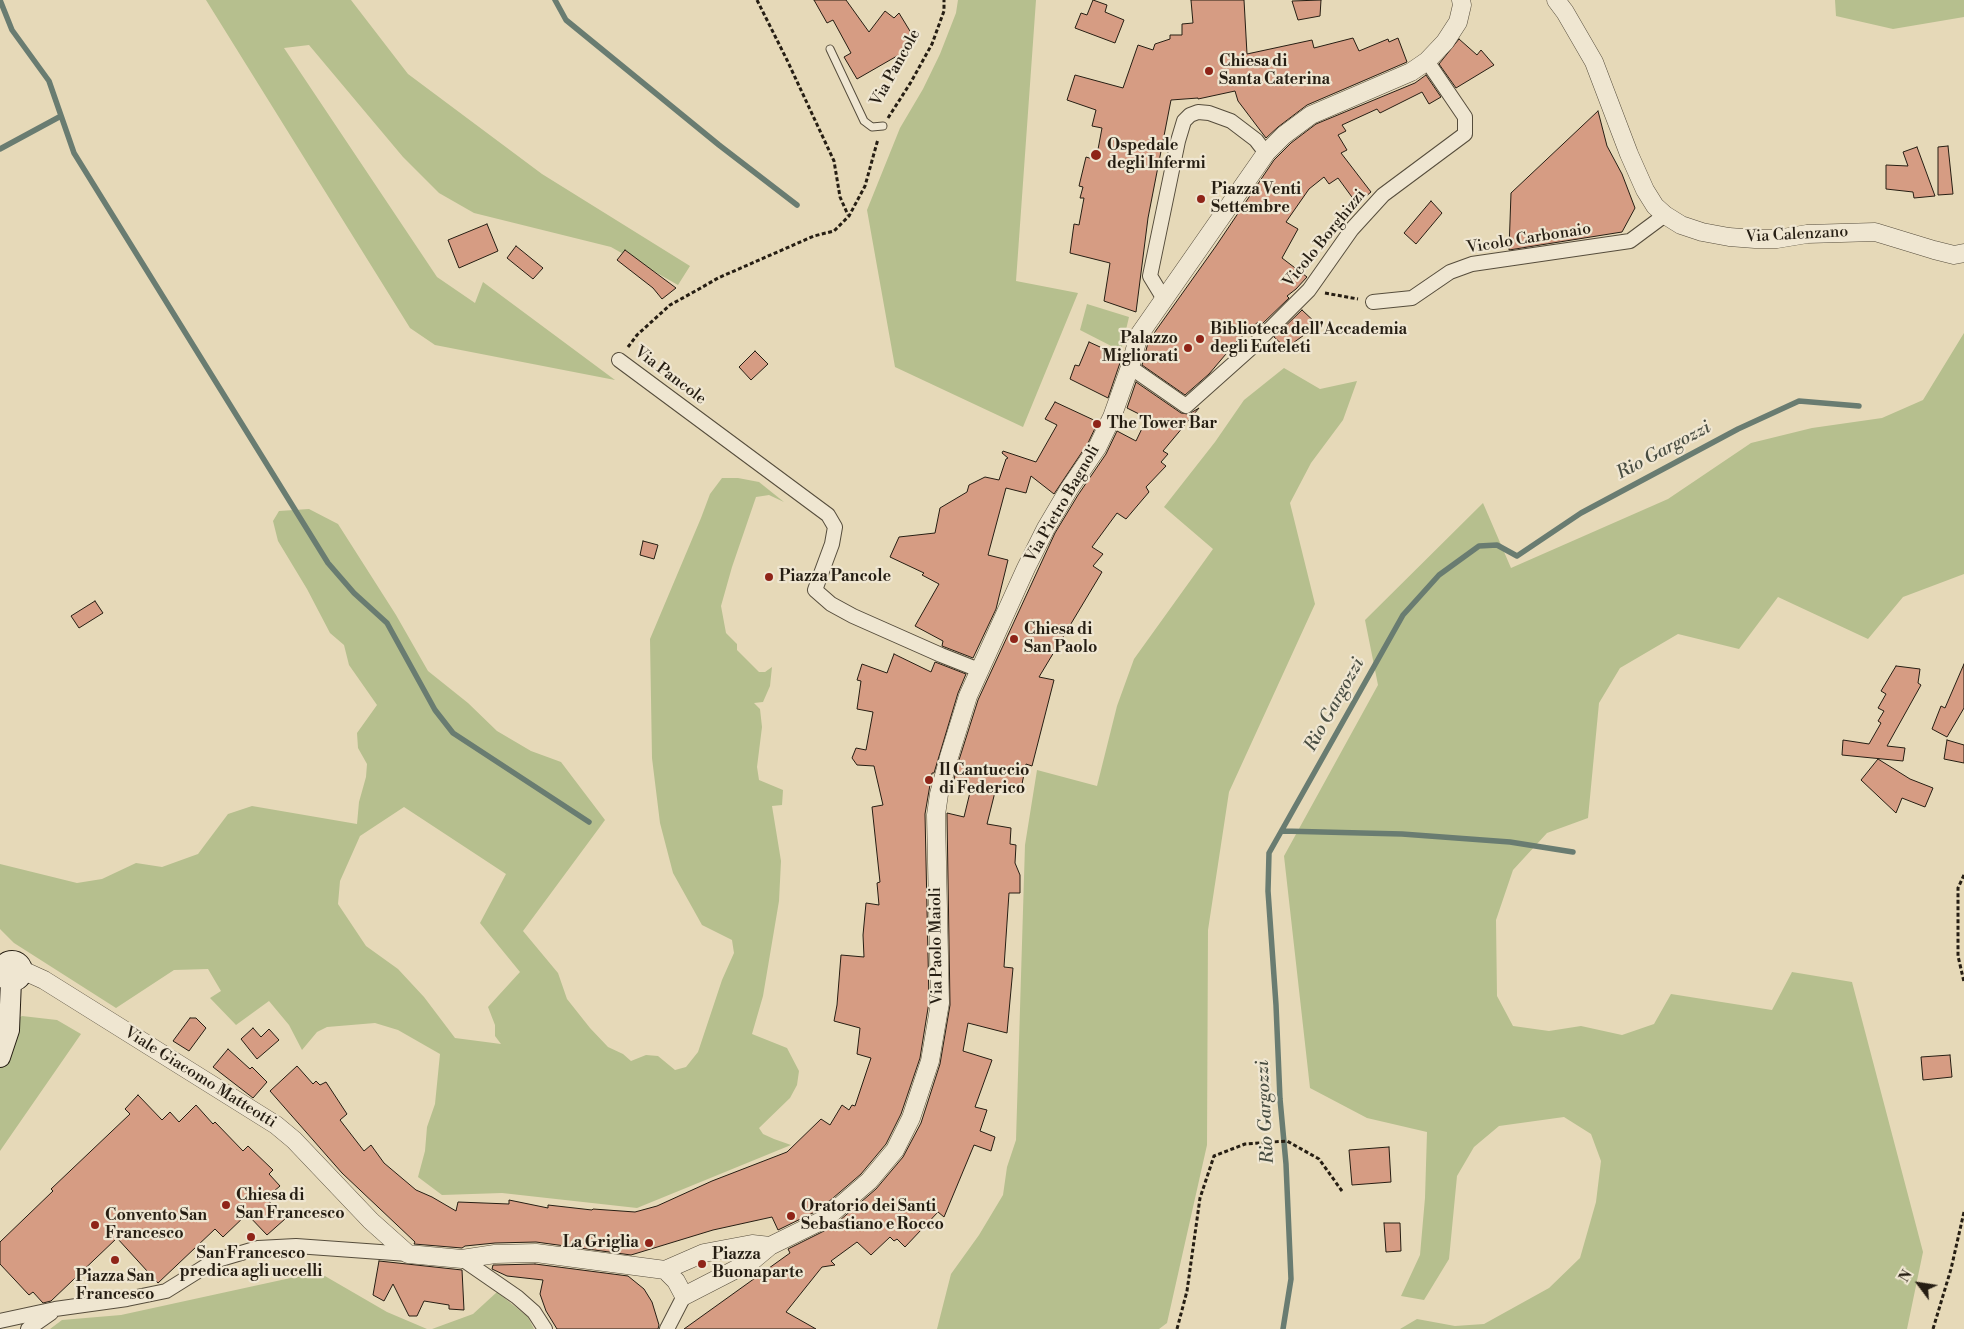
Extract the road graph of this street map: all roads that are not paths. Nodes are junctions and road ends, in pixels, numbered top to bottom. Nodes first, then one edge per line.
1 (1461, 0) edge
2 (1556, 0) edge
3 (830, 49) dead end
4 (1427, 61) junction
5 (883, 126) road end
6 (1266, 153) junction
7 (1665, 215) junction
8 (1964, 253) edge
9 (1164, 299) junction
10 (1373, 302) road end
11 (620, 360) road end
12 (1130, 367) junction
13 (979, 670) junction
14 (10, 965) edge
15 (0, 1057) edge
16 (770, 1246) junction
17 (408, 1254) junction
18 (462, 1259) junction
19 (665, 1270) junction
20 (684, 1296) junction
21 (55, 1310) junction
22 (0, 1321) edge
23 (28, 1329) edge
24 (544, 1329) edge
25 (667, 1329) edge

1 - 4 street, Via Pietro Bagnoli
2 - 7 street, Via Calenzano
3 - 5 lane
4 - 6 street, Via Pietro Bagnoli
4 - 12 street, Vicolo Borghizzi
6 - 9 street, Via Pietro Bagnoli
6 - 9 street
7 - 8 street, Via Calenzano
7 - 10 street, Vicolo Carbonaio
9 - 12 street, Via Pietro Bagnoli
11 - 13 street, Via Pancole
12 - 13 street, Via Pietro Bagnoli
13 - 16 street, Via Paolo Maioli
14 - 15 main road
14 - 17 street, Viale Giacomo Matteotti
16 - 19 street
16 - 20 street, Via Paolo Maioli
17 - 18 street
17 - 21 street
18 - 19 street
18 - 24 street
19 - 20 street
20 - 25 street
21 - 22 street
21 - 23 street

